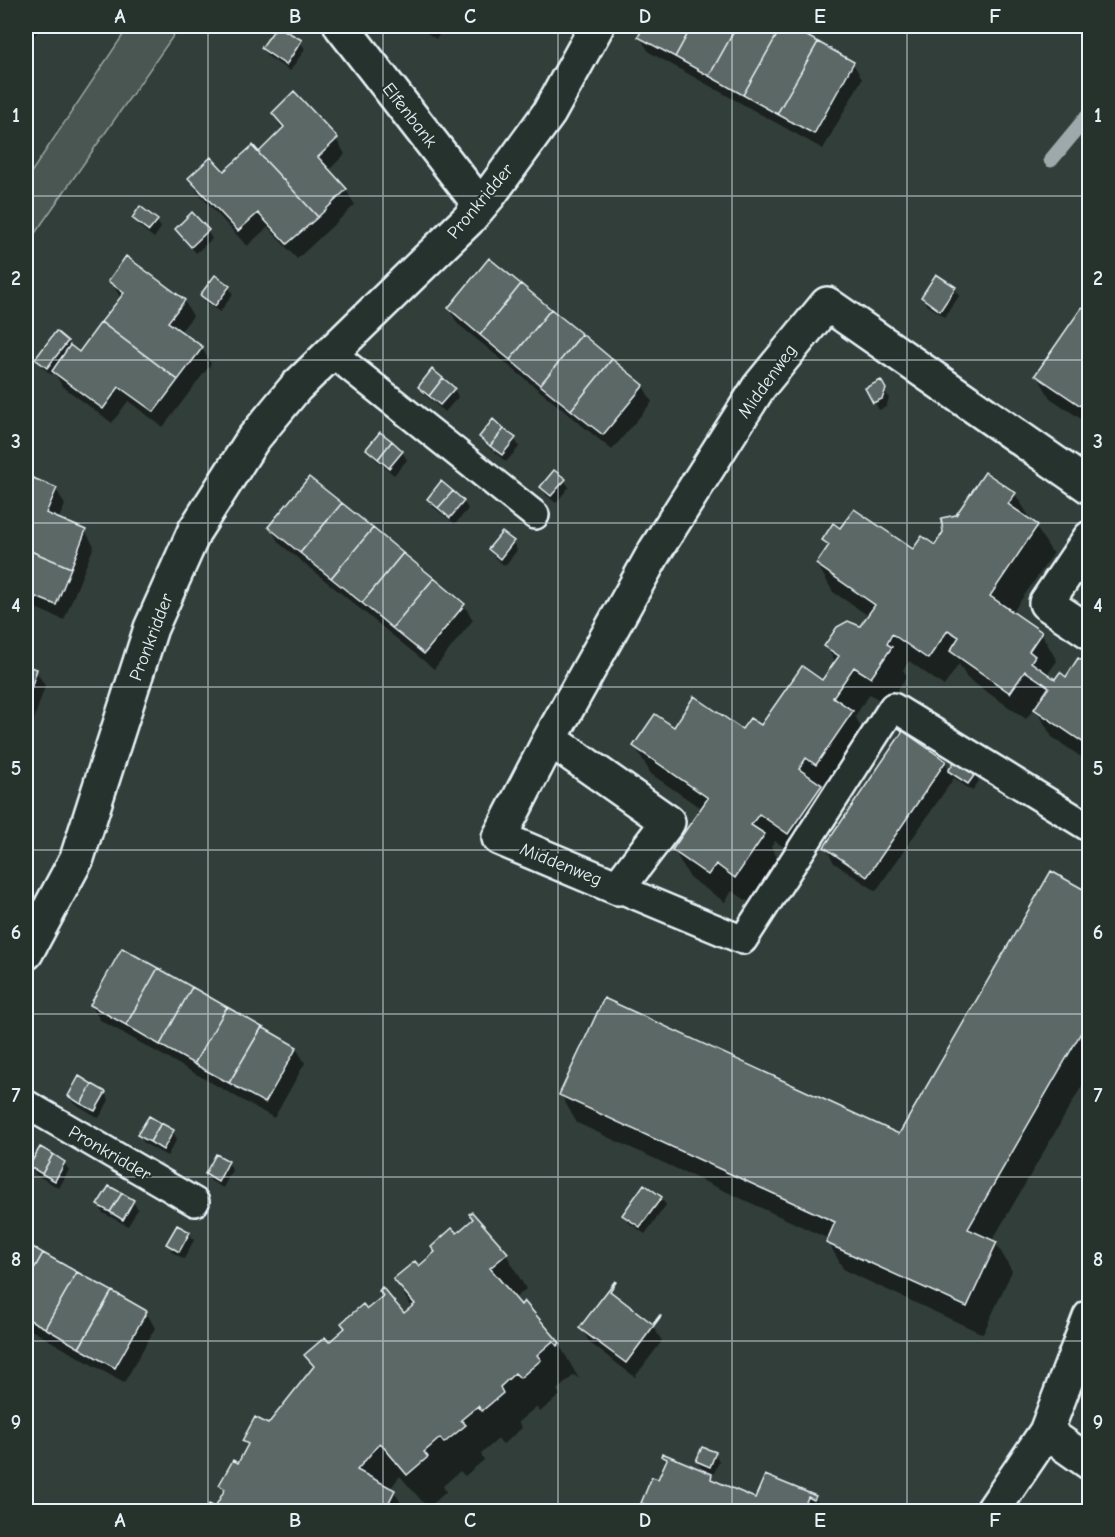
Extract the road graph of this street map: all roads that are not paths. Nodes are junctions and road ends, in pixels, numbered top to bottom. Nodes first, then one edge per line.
1 (341, 26) edge
2 (597, 26) edge
3 (480, 205) junction
4 (332, 353) junction
5 (1089, 487) edge
6 (534, 515) dead end
7 (1089, 538) edge
8 (1089, 632) edge
9 (550, 739) junction
10 (1089, 828) edge
11 (618, 888) junction
12 (26, 953) edge
13 (26, 1104) edge
14 (195, 1202) dead end
15 (1089, 1317) edge
16 (1046, 1432) junction
17 (1089, 1463) edge
18 (992, 1512) edge

1 - 3 street, Elfenbank
2 - 3 street, Pronkridder
3 - 4 street, Pronkridder
4 - 6 lane
4 - 12 street, Pronkridder
5 - 9 street, Middenweg
7 - 8 street
9 - 11 street, Middenweg
9 - 11 street, Middenweg
10 - 11 lane
13 - 14 lane, Pronkridder
15 - 16 street
16 - 17 street
16 - 18 street

